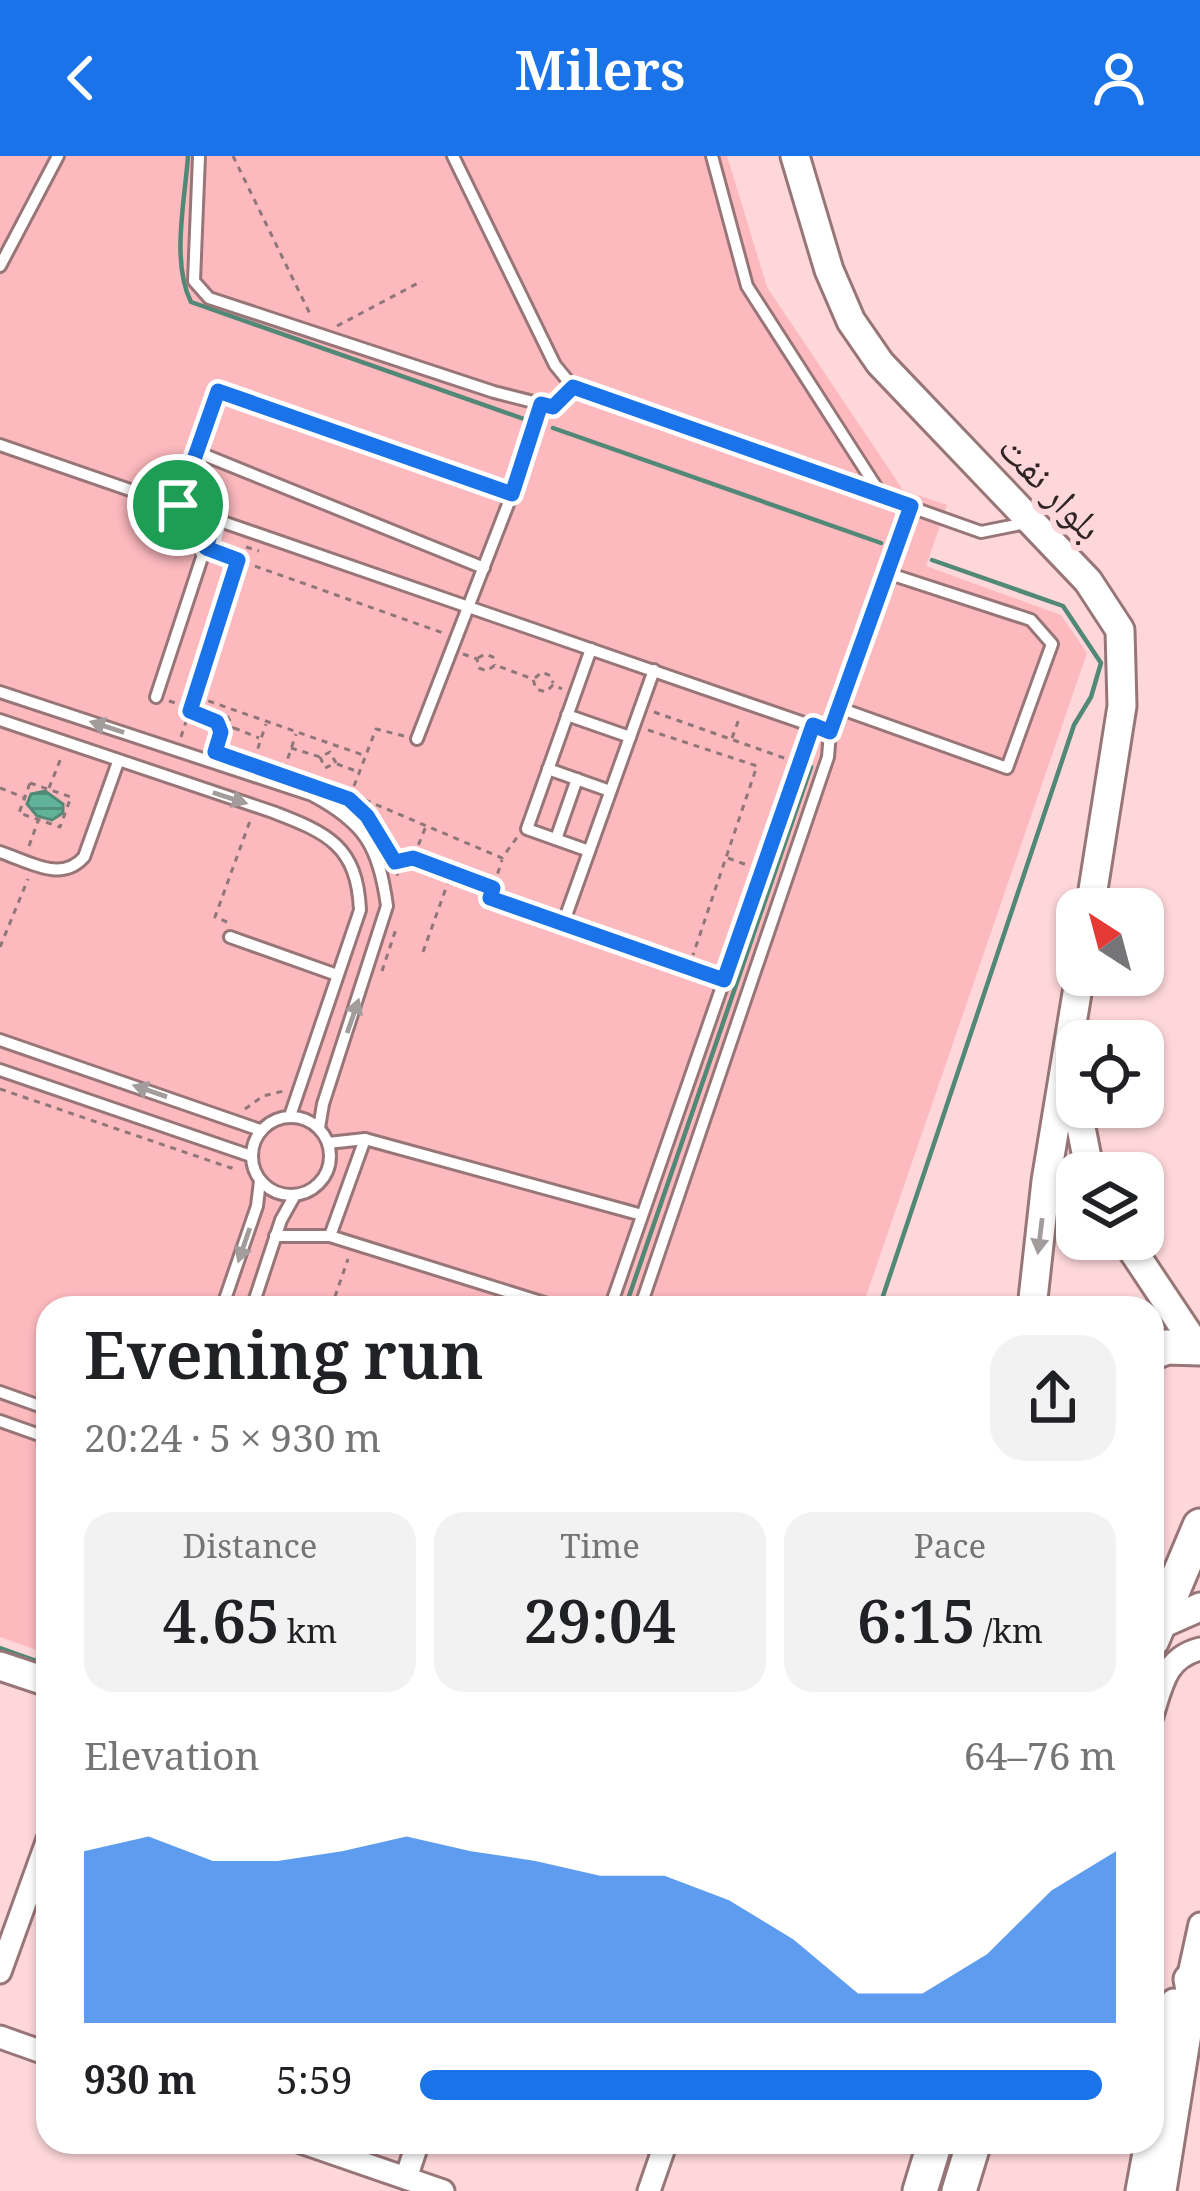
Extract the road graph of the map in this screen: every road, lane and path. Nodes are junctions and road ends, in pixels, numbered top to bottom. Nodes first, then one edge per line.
1 (58, 156) edge
2 (199, 156) edge
3 (233, 156) edge
4 (453, 156) edge
5 (712, 156) edge
6 (795, 156) edge
7 (0, 266) edge
8 (422, 281) dead end
9 (320, 335) junction
10 (573, 387) junction
11 (541, 404) junction
12 (0, 445) edge
13 (197, 452) junction
14 (512, 494) junction
15 (882, 496) junction
16 (178, 505) junction
17 (911, 506) junction
18 (215, 518) junction
19 (1030, 522) junction
20 (206, 548) junction
21 (265, 553) dead end
22 (238, 560) junction
23 (484, 568) junction
24 (887, 573) junction
25 (469, 606) junction
26 (454, 644) junction
27 (591, 649) junction
28 (477, 659) junction
29 (495, 665) junction
30 (654, 670) junction
31 (533, 680) junction
32 (553, 686) junction
33 (0, 692) edge
34 (575, 693) junction
35 (156, 697) joint
36 (194, 697) junction
37 (745, 702) junction
38 (640, 707) junction
39 (839, 708) junction
40 (190, 710) junction
41 (231, 710) junction
42 (567, 715) junction
43 (228, 717) junction
44 (217, 722) junction
45 (267, 722) junction
46 (1, 723) edge
47 (813, 725) junction
48 (233, 728) junction
49 (632, 731) junction
50 (296, 732) junction
51 (830, 732) junction
52 (261, 739) junction
53 (417, 739) joint
54 (732, 740) junction
55 (178, 744) junction
56 (333, 745) junction
57 (291, 748) junction
58 (330, 752) junction
59 (63, 754) dead end
60 (365, 756) junction
61 (320, 757) junction
62 (118, 762) junction
63 (336, 763) junction
64 (800, 764) junction
65 (548, 769) junction
66 (359, 772) junction
67 (249, 774) junction
68 (166, 778) junction
69 (577, 779) junction
70 (279, 784) junction
71 (0, 788) edge
72 (49, 790) junction
73 (610, 791) junction
74 (334, 793) dead end
75 (24, 798) junction
76 (349, 799) junction
77 (358, 807) dead end
78 (66, 811) junction
79 (251, 819) dead end
80 (39, 820) junction
81 (96, 823) junction
82 (427, 824) junction
83 (526, 829) junction
84 (556, 839) junction
85 (387, 846) dead end
86 (590, 851) junction
87 (0, 853) edge
88 (413, 858) junction
89 (502, 858) junction
90 (726, 858) junction
91 (29, 862) junction
92 (395, 862) junction
93 (749, 866) dead end
94 (452, 873) junction
95 (399, 886) dead end
96 (1093, 888) edge
97 (490, 898) dead end
98 (563, 924) junction
99 (397, 925) dead end
100 (230, 937) joint
101 (1, 948) edge
102 (423, 952) dead end
103 (0, 957) edge
104 (688, 968) junction
105 (337, 975) junction
106 (724, 980) junction
107 (378, 983) dead end
108 (0, 1040) edge
109 (0, 1070) edge
110 (300, 1079) junction
111 (0, 1089) edge
112 (230, 1107) dead end
113 (290, 1116) junction
114 (1056, 1121) edge
115 (320, 1128) junction
116 (260, 1130) junction
117 (365, 1139) junction
118 (328, 1143) junction
119 (236, 1150) junction
120 (251, 1156) junction
121 (260, 1181) junction
122 (295, 1195) junction
123 (642, 1215) junction
124 (275, 1236) junction
125 (330, 1236) junction
126 (353, 1244) junction
127 (1139, 1260) edge
128 (226, 1296) edge
129 (256, 1296) edge
130 (336, 1296) edge
131 (521, 1296) edge
132 (614, 1296) edge
133 (644, 1296) edge
134 (1033, 1296) edge
135 (1199, 1347) edge
136 (1164, 1348) edge
137 (0, 1392) edge
138 (36, 1405) edge
139 (0, 1421) edge
140 (36, 1434) edge
141 (1200, 1526) edge
142 (1200, 1607) edge
143 (1164, 1612) edge
144 (1164, 1628) edge
145 (1200, 1649) edge
146 (0, 1666) edge
147 (36, 1678) edge
148 (1164, 1679) edge
149 (36, 1864) edge
150 (9, 1920) edge
151 (1200, 1924) edge
152 (0, 1972) edge
153 (1180, 2007) edge
154 (0, 2038) edge
155 (36, 2050) edge
156 (1164, 2073) edge
157 (336, 2154) edge
158 (414, 2154) edge
159 (662, 2154) edge
160 (917, 2154) edge
161 (931, 2154) edge
162 (972, 2154) edge
163 (976, 2154) edge
164 (1147, 2154) edge
165 (406, 2178) junction
166 (443, 2191) edge
167 (649, 2191) edge
168 (909, 2191) edge
169 (920, 2191) edge
170 (959, 2191) edge
171 (975, 2191) edge
172 (1140, 2191) edge
173 (1162, 2191) edge

1 - 7 lane
2 - 9 lane
3 - 9 path
4 - 10 lane
5 - 15 lane
6 - 19 street, بلوار نفت
8 - 9 path
9 - 11 lane
10 - 11 lane
10 - 15 lane
11 - 14 lane
12 - 16 lane
13 - 14 lane
13 - 16 lane
13 - 23 lane
14 - 23 lane
15 - 17 lane
16 - 18 lane
17 - 19 lane
17 - 24 lane
18 - 20 lane
18 - 25 lane
19 - 96 street, بلوار نفت
20 - 22 path
20 - 35 lane
21 - 22 path
22 - 26 path
22 - 36 path
23 - 25 lane
24 - 39 lane
24 - 39 lane
25 - 26 lane
25 - 27 lane
26 - 28 path
26 - 53 lane
27 - 30 lane
27 - 34 lane
28 - 29 path
28 - 29 path
29 - 31 path
30 - 37 lane
30 - 38 lane
31 - 32 path
31 - 32 path
32 - 34 path
55 -> 33 lane
34 - 42 lane
35 - 40 path
36 - 40 path
36 - 41 path
37 - 47 lane
37 - 54 path
38 - 49 lane
38 - 54 path
39 - 51 lane
40 - 44 path
40 - 55 path
41 - 43 path
41 - 45 path
42 - 49 lane
42 - 65 lane
43 - 44 path
43 - 48 path
44 - 48 path
45 - 50 path
45 - 52 path
46 - 62 lane
47 - 51 lane
47 - 64 lane
48 - 52 path
49 - 73 lane
49 - 90 path
50 - 56 path
50 - 57 path
51 - 133 lane
52 - 67 path
53 - 60 path
54 - 64 path
55 - 67 lane
55 - 68 lane
56 - 58 path
56 - 60 path
57 - 61 path
57 - 70 path
58 - 61 path
58 - 63 path
59 - 72 path
60 - 66 path
61 - 63 path
62 - 68 lane
62 - 81 lane
63 - 66 path
64 - 106 lane
65 - 69 lane
65 - 83 lane
66 - 76 path
67 - 70 lane
68 -> 105 lane
69 - 73 lane
69 - 84 lane
115 -> 70 lane
71 - 75 path
72 - 75 path
72 - 78 path
73 - 86 lane
74 - 76 path
75 - 80 path
76 - 77 path
76 - 82 path
78 - 80 path
78 - 81 path
79 - 100 path
80 - 91 path
81 - 91 lane
82 - 88 path
82 - 89 path
83 - 84 lane
83 - 89 path
84 - 86 lane
85 - 92 path
86 - 98 lane
87 - 91 lane
88 - 92 path
88 - 94 path
89 - 94 path
90 - 93 path
90 - 104 path
91 - 101 path
92 - 95 path
94 - 102 path
97 - 98 lane
98 - 104 lane
99 - 107 path
100 - 105 lane
101 - 103 path
104 - 106 lane
105 - 110 lane
106 - 123 lane
116 -> 108 lane
109 - 119 lane
110 - 112 path
110 - 113 lane
111 - 119 path
113 - 115 lane
113 - 116 lane
114 -> 134 street
115 - 118 lane
116 - 120 lane
117 - 118 lane
117 - 123 lane
117 - 125 lane
118 - 122 lane
119 - 120 lane
120 - 121 lane
121 - 122 lane
121 -> 128 lane
122 - 124 lane
123 - 132 lane
124 - 125 lane
124 - 129 lane
125 - 126 lane
126 - 130 path
126 - 131 lane
127 - 135 street
135 - 136 main road
137 - 138 lane
139 - 140 lane
141 - 143 main road
142 - 144 street
145 - 148 street
146 - 147 street
149 - 150 street
150 - 152 street
151 - 153 street
153 - 156 street
153 - 173 street
154 - 155 street
157 - 165 street
158 - 165 street
159 - 167 street
160 - 168 street
161 - 169 main road
162 - 170 main road
163 - 171 street
164 - 172 street
165 - 166 street

